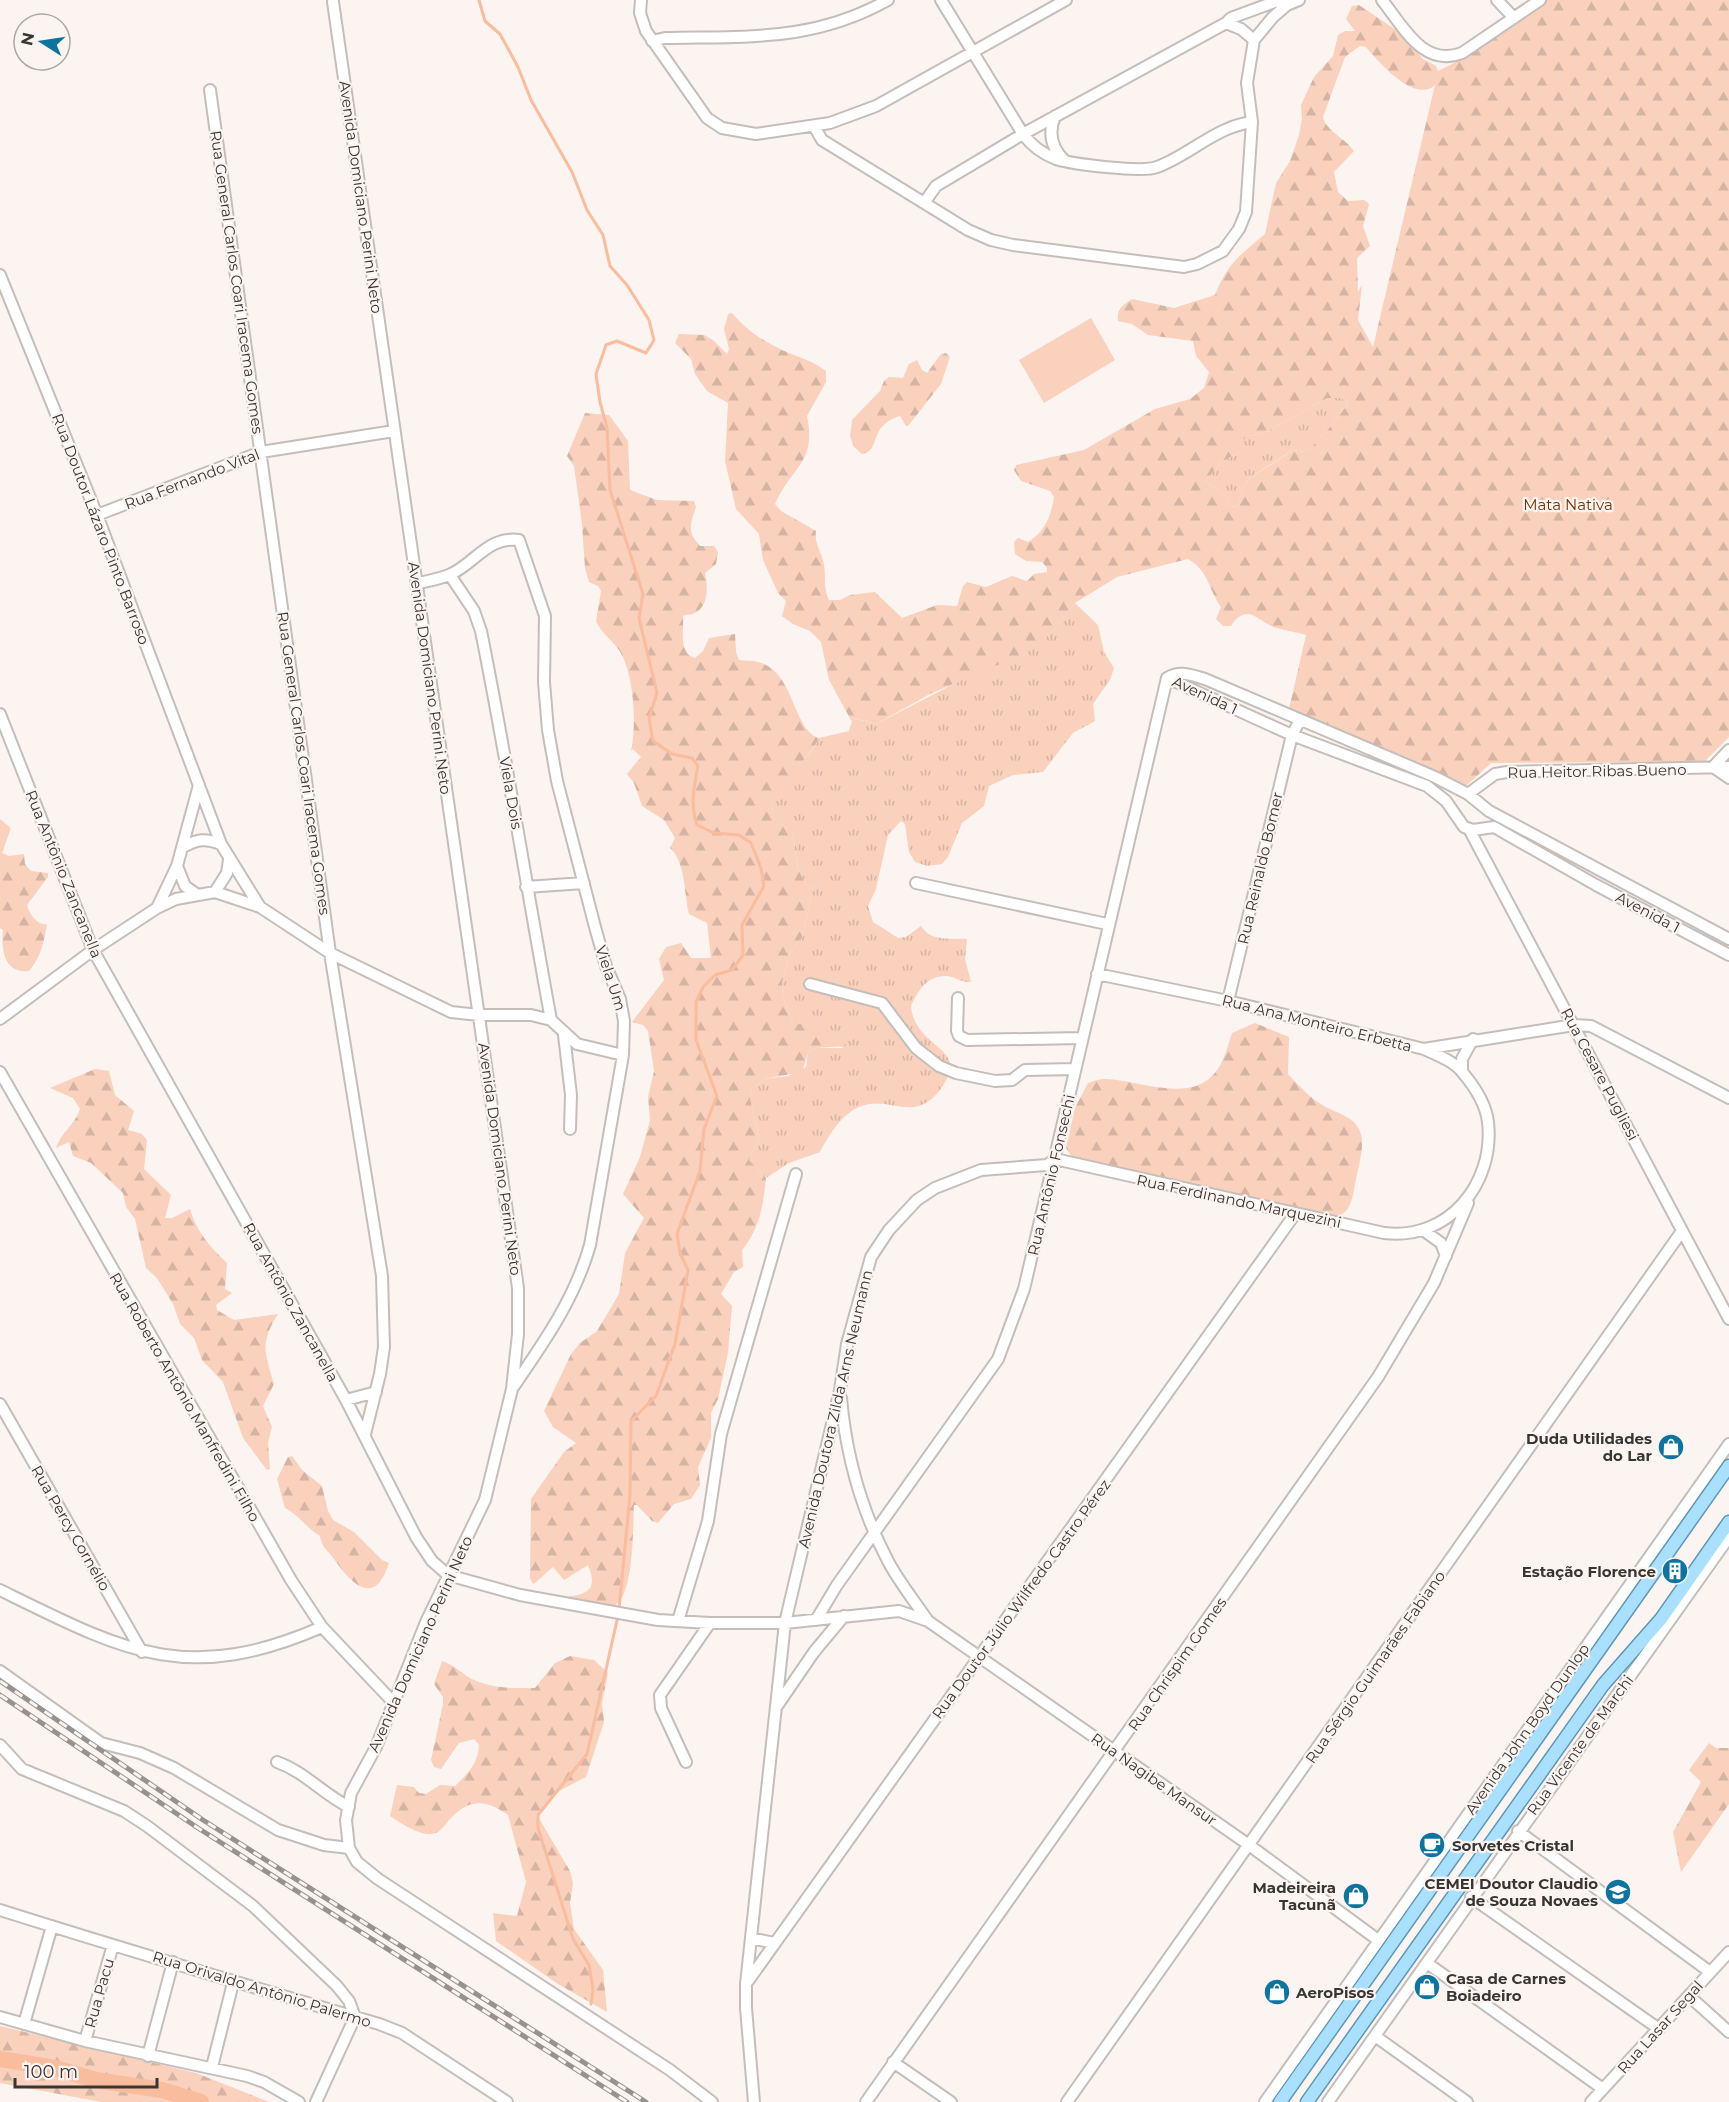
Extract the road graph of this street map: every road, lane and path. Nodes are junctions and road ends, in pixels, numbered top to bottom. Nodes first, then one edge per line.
1 (641, 0) edge
2 (888, 0) edge
3 (941, 0) edge
4 (1066, 0) edge
5 (1299, 0) edge
6 (1382, 0) edge
7 (1497, 0) edge
8 (1540, 0) edge
9 (333, 2) dead end
10 (1258, 3) edge
11 (1287, 5) junction
12 (1514, 18) junction
13 (1226, 23) junction
14 (1254, 40) junction
15 (652, 41) junction
16 (973, 54) junction
17 (210, 90) dead end
18 (1055, 116) junction
19 (1252, 122) junction
20 (814, 126) junction
21 (1023, 134) junction
22 (1065, 161) junction
23 (924, 203) junction
24 (0, 274) edge
25 (394, 431) junction
26 (261, 452) junction
27 (97, 515) junction
28 (450, 575) junction
29 (416, 584) junction
30 (1167, 678) junction
31 (0, 714) edge
32 (1300, 720) junction
33 (1292, 735) junction
34 (1729, 750) edge
35 (1713, 767) junction
36 (1729, 767) edge
37 (1729, 778) edge
38 (199, 784) junction
39 (1468, 794) junction
40 (1482, 807) junction
41 (1473, 829) junction
42 (221, 844) junction
43 (183, 847) junction
44 (230, 860) junction
45 (177, 866) junction
46 (916, 883) dead end
47 (584, 884) junction
48 (526, 887) junction
49 (214, 892) junction
50 (196, 894) junction
51 (260, 907) junction
52 (157, 908) junction
53 (1107, 924) junction
54 (1729, 939) edge
55 (93, 950) junction
56 (330, 953) junction
57 (1729, 955) edge
58 (1097, 974) junction
59 (810, 984) dead end
60 (958, 998) dead end
61 (1228, 1001) junction
62 (479, 1015) junction
63 (0, 1019) edge
64 (551, 1020) junction
65 (1574, 1025) junction
66 (564, 1035) junction
67 (1082, 1038) junction
68 (1473, 1039) junction
69 (1424, 1048) junction
70 (623, 1055) junction
71 (1075, 1069) junction
72 (1462, 1071) junction
73 (0, 1072) edge
74 (1729, 1098) edge
75 (570, 1129) dead end
76 (1055, 1159) junction
77 (796, 1174) dead end
78 (1469, 1200) junction
79 (1295, 1214) junction
80 (1423, 1230) junction
81 (1682, 1231) junction
82 (1446, 1256) junction
83 (1729, 1319) edge
84 (512, 1389) junction
85 (840, 1390) junction
86 (376, 1392) junction
87 (346, 1400) junction
88 (0, 1404) edge
89 (365, 1434) junction
90 (1729, 1444) edge
91 (1729, 1466) edge
92 (1729, 1521) edge
93 (876, 1532) junction
94 (1729, 1537) edge
95 (448, 1575) junction
96 (0, 1590) edge
97 (844, 1616) junction
98 (816, 1620) junction
99 (678, 1621) junction
100 (928, 1621) junction
101 (710, 1623) junction
102 (785, 1623) junction
103 (322, 1627) junction
104 (142, 1652) junction
105 (979, 1658) junction
106 (0, 1671) edge
107 (394, 1703) junction
108 (775, 1709) junction
109 (0, 1745) edge
110 (1115, 1752) junction
111 (277, 1762) dead end
112 (686, 1762) dead end
113 (349, 1807) junction
114 (1518, 1831) junction
115 (1249, 1845) junction
116 (349, 1848) junction
117 (1471, 1897) junction
118 (0, 1910) edge
119 (52, 1926) junction
120 (752, 1938) junction
121 (1378, 1940) junction
122 (774, 1943) junction
123 (113, 1945) junction
124 (1729, 1952) edge
125 (173, 1962) junction
126 (1426, 1964) junction
127 (1710, 1972) junction
128 (233, 1983) junction
129 (746, 1984) junction
130 (1689, 1996) junction
131 (0, 2017) edge
132 (355, 2017) junction
133 (24, 2024) junction
134 (1659, 2029) junction
135 (1729, 2032) edge
136 (1375, 2036) junction
137 (86, 2041) junction
138 (148, 2056) junction
139 (893, 2062) junction
140 (212, 2067) junction
141 (1603, 2089) junction
142 (299, 2102) edge
143 (316, 2102) edge
144 (507, 2102) edge
145 (712, 2102) edge
146 (754, 2102) edge
147 (866, 2102) edge
148 (951, 2102) edge
149 (1067, 2102) edge
150 (1265, 2102) edge
151 (1280, 2102) edge
152 (1307, 2102) edge
153 (1328, 2102) edge
154 (1467, 2102) edge
155 (1591, 2102) edge

1 - 15 street
2 - 15 street
3 - 16 street
4 - 16 street
5 - 11 street
6 - 12 street
7 - 12 street
8 - 12 street
9 - 25 street, Avenida Domiciano Perini Neto
10 - 11 street
10 - 13 street
11 - 14 street
13 - 14 street
13 - 18 street
14 - 19 street
15 - 20 street
16 - 20 street
16 - 21 street
17 - 26 street, Rua General Carlos Coari Iracema Gomes
18 - 21 street
18 - 22 street
19 - 22 street
19 - 23 street
20 - 23 street
21 - 22 street
21 - 23 street
24 - 27 street, Rua Doutor Lázaro Pinto Barroso
25 - 26 street, Rua Fernando Vital
25 - 29 street, Avenida Domiciano Perini Neto
26 - 27 street, Rua Fernando Vital
26 - 56 street, Rua General Carlos Coari Iracema Gomes
27 - 38 street, Rua Doutor Lázaro Pinto Barroso
28 - 29 street
28 - 47 street, Viela Um
28 - 48 street, Viela Dois
29 - 62 street, Avenida Domiciano Perini Neto
30 - 32 street, Avenida 1
30 - 33 street, Avenida 1
30 - 53 street, Rua Antônio Fonsechi
31 - 55 street, Rua Antônio Zancanella
32 - 33 street, Rua Reinaldo Bomer
32 - 39 street, Avenida 1
33 - 41 street, Avenida 1
33 - 61 street, Rua Reinaldo Bomer
34 - 35 street
35 - 36 street, Rua Heitor Ribas Bueno
35 - 37 street
35 - 39 street, Rua Heitor Ribas Bueno
38 - 42 street, Rua Doutor Lázaro Pinto Barroso
38 - 43 street
39 - 40 street, Avenida 1
40 - 41 street
40 - 54 street, Avenida 1
41 - 57 street, Avenida 1
41 - 65 street, Rua Cesare Pugliesi
42 - 43 street
42 - 44 street, Rua Doutor Lázaro Pinto Barroso
43 - 45 street
44 - 49 street
44 - 51 street, Rua Doutor Lázaro Pinto Barroso
45 - 50 street
45 - 52 street
46 - 53 street
47 - 48 street
47 - 70 street, Viela Um
48 - 64 street, Viela Dois
49 - 50 street, Rua Doutor Lázaro Pinto Barroso
49 - 51 street, Rua Doutor Lázaro Pinto Barroso
50 - 52 street, Rua Doutor Lázaro Pinto Barroso
51 - 56 street, Rua Doutor Lázaro Pinto Barroso
52 - 55 street, Rua Doutor Lázaro Pinto Barroso
53 - 58 street, Rua Antônio Fonsechi
55 - 63 street, Rua Doutor Lázaro Pinto Barroso
55 - 87 street, Rua Antônio Zancanella
56 - 62 street, Rua Doutor Lázaro Pinto Barroso
56 - 86 street, Rua General Carlos Coari Iracema Gomes
58 - 61 street, Rua Ana Monteiro Erbetta
58 - 67 street, Rua Antônio Fonsechi
59 - 71 street
60 - 67 street
61 - 69 street, Rua Ana Monteiro Erbetta
62 - 64 street, Rua Doutor Lázaro Pinto Barroso
62 - 84 street, Avenida Domiciano Perini Neto
64 - 66 street
65 - 68 street, Rua Ana Monteiro Erbetta
65 - 74 street, Rua Ana Monteiro Erbetta
65 - 81 street, Rua Cesare Pugliesi
66 - 70 street
66 - 75 street
67 - 71 street, Rua Antônio Fonsechi
68 - 69 street, Rua Ana Monteiro Erbetta
68 - 72 street
69 - 72 street, Rua Chrispim Gomes
70 - 84 street, Viela Um
71 - 76 street, Rua Antônio Fonsechi
72 - 78 street, Rua Chrispim Gomes
73 - 103 street, Rua Roberto Antônio Manfredini Filho
76 - 79 street, Rua Ferdinando Marquezini
76 - 85 street, Avenida Doutora Zilda Arns Neumann
76 - 93 street, Rua Antônio Fonsechi
77 - 99 street
78 - 80 street, Rua Chrispim Gomes
78 - 82 street, Rua Chrispim Gomes
79 - 80 street, Rua Ferdinando Marquezini
79 - 105 street, Rua Doutor Júlio Wilfredo Castro Pérez
80 - 82 street
81 - 83 street, Rua Cesare Pugliesi
81 - 115 street, Rua Sérgio Guimarães Fabiano
82 - 110 street, Rua Chrispim Gomes
84 - 95 street, Avenida Domiciano Perini Neto
85 - 93 street, Rua Nagibe Mansur
85 - 102 street, Avenida Doutora Zilda Arns Neumann
86 - 87 street
86 - 89 street, Rua General Carlos Coari Iracema Gomes
87 - 89 street, Rua Antônio Zancanella
88 - 104 street, Rua Percy Cornélio
89 - 95 street, Rua Antônio Zancanella
90 - 121 street, Avenida John Boyd Dunlop
91 - 151 main road, Avenida John Boyd Dunlop
92 - 152 main road
93 - 98 street, Rua Antônio Fonsechi
93 - 100 street, Rua Nagibe Mansur
94 - 114 street, Rua Vicente de Marchi
95 - 99 street
95 - 107 street, Avenida Domiciano Perini Neto
96 - 104 street
97 - 98 street, Rua Nagibe Mansur
97 - 100 street, Rua Nagibe Mansur
97 - 108 street, Avenida Doutora Zilda Arns Neumann
98 - 102 street, Rua Nagibe Mansur
99 - 101 street
100 - 105 street, Rua Nagibe Mansur
101 - 102 street
101 - 112 street
102 - 108 street, Avenida Doutora Zilda Arns Neumann
103 - 104 street
103 - 107 street, Rua Roberto Antônio Manfredini Filho
105 - 110 street, Rua Nagibe Mansur
105 - 122 street, Rua Doutor Júlio Wilfredo Castro Pérez
106 - 116 street
107 - 113 street, Avenida Domiciano Perini Neto
108 - 120 street, Avenida Doutora Zilda Arns Neumann
109 - 132 street
110 - 115 street, Rua Nagibe Mansur
110 - 139 street, Rua Chrispim Gomes
111 - 113 street
113 - 116 street, Avenida Domiciano Perini Neto
114 - 117 street, Rua Vicente de Marchi
114 - 127 street
115 - 121 street, Rua Nagibe Mansur
115 - 149 street, Rua Sérgio Guimarães Fabiano
116 - 145 street
117 - 126 street, Rua Vicente de Marchi
117 - 134 street
118 - 119 street, Rua Orivaldo Antônio Palermo
119 - 123 street, Rua Orivaldo Antônio Palermo
119 - 133 street
120 - 122 street
120 - 129 street, Avenida Doutora Zilda Arns Neumann
121 - 150 street, Avenida John Boyd Dunlop
122 - 129 street, Rua Doutor Júlio Wilfredo Castro Pérez
123 - 125 street, Rua Orivaldo Antônio Palermo
123 - 137 street, Rua Pacu
124 - 127 street, Rua Lasar Segal
125 - 128 street, Rua Orivaldo Antônio Palermo
125 - 138 street
126 - 136 street, Rua Vicente de Marchi
126 - 141 street
127 - 130 street, Rua Lasar Segal
128 - 132 street, Rua Orivaldo Antônio Palermo
128 - 140 street
129 - 146 street, Avenida Doutora Zilda Arns Neumann
130 - 134 street, Rua Lasar Segal
130 - 135 street
131 - 133 street
132 - 143 street
132 - 144 street, Rua Orivaldo Antônio Palermo
133 - 137 street
134 - 141 street, Rua Lasar Segal
136 - 153 street, Rua Vicente de Marchi
136 - 154 street
137 - 138 street
138 - 140 street
139 - 147 street
139 - 148 street
140 - 142 street
141 - 155 street, Rua Lasar Segal

